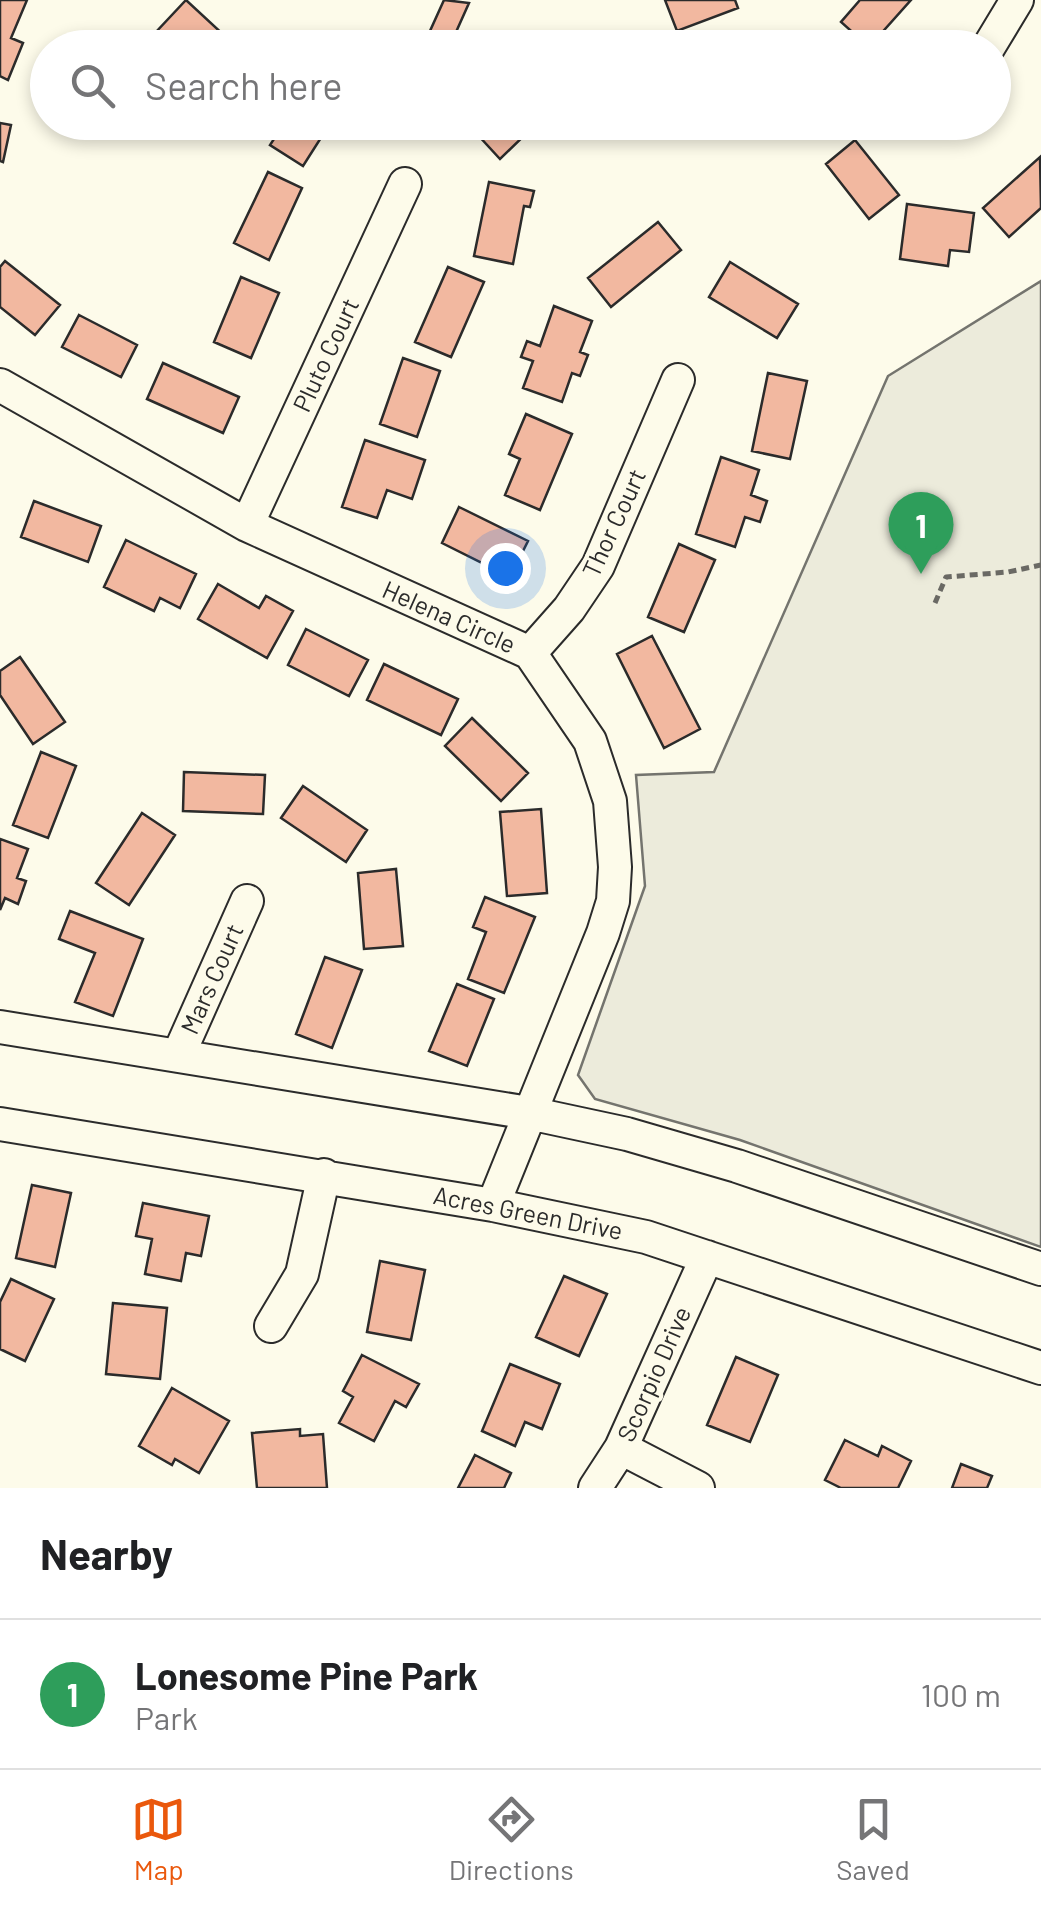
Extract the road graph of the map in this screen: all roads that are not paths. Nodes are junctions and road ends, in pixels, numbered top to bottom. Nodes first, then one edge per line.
1 (1018, 0) edge
2 (999, 30) edge
3 (405, 184) dead end
4 (678, 380) dead end
5 (0, 385) edge
6 (247, 525) junction
7 (530, 654) junction
8 (247, 901) dead end
9 (0, 1027) edge
10 (178, 1056) junction
11 (529, 1112) junction
12 (0, 1124) edge
13 (324, 1176) junction
14 (493, 1205) junction
15 (706, 1257) junction
16 (1041, 1269) edge
17 (271, 1326) dead end
18 (1041, 1368) edge
19 (620, 1448) junction
20 (595, 1488) edge
21 (698, 1488) edge

1 - 2 street
3 - 6 street, Pluto Court
4 - 7 street, Thor Court
5 - 6 street, Helena Circle
6 - 7 street, Helena Circle
7 - 11 street, Helena Circle
8 - 10 street, Mars Court
9 - 10 street
10 - 11 street
11 - 14 street, Helena Circle
11 - 16 street
12 - 13 street, Acres Green Drive
13 - 14 street, Acres Green Drive
13 - 17 street
14 - 15 street, Acres Green Drive
15 - 18 street, Acres Green Drive
15 - 19 street, Scorpio Drive
19 - 20 street, Scorpio Drive
19 - 21 street

